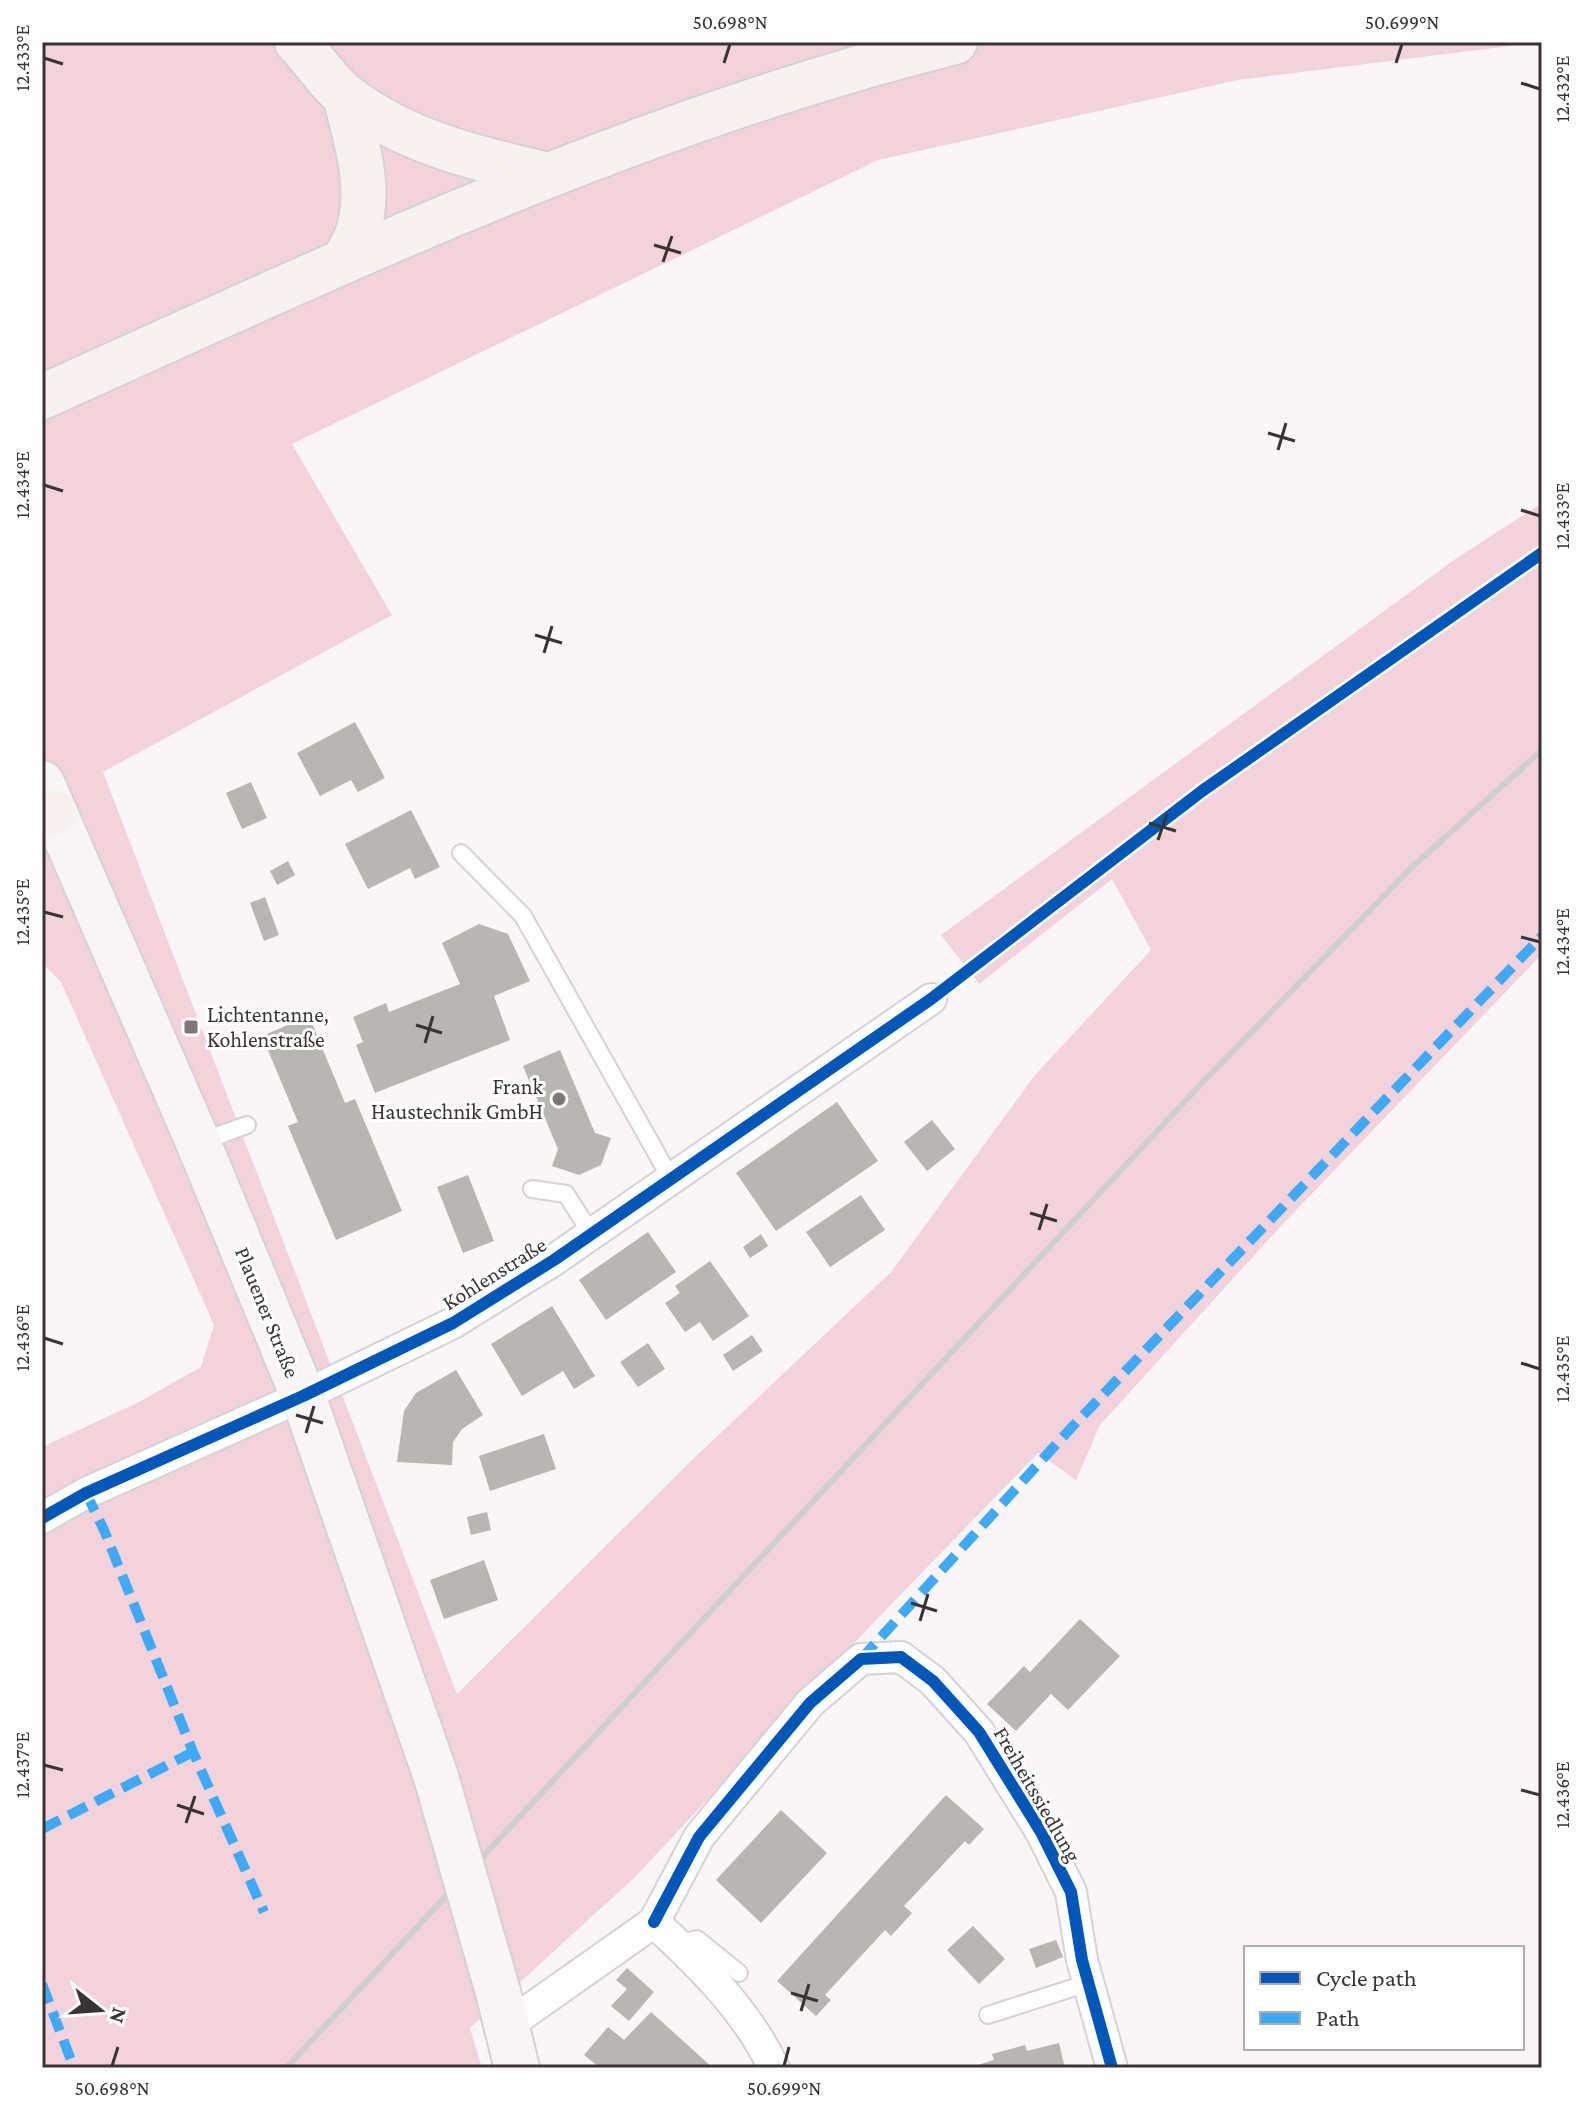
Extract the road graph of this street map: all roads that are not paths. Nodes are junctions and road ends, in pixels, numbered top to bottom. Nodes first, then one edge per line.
1 (297, 42) edge
2 (955, 42) edge
3 (345, 96) junction
4 (548, 175) junction
5 (344, 260) junction
6 (42, 397) edge
7 (46, 805) edge
8 (461, 853) dead end
9 (931, 999) dead end
10 (247, 1125) dead end
11 (198, 1142) junction
12 (671, 1179) junction
13 (532, 1189) dead end
14 (592, 1235) junction
15 (303, 1396) junction
16 (42, 1518) edge
17 (654, 1922) junction
18 (677, 1943) junction
19 (739, 1973) dead end
20 (1088, 1983) junction
21 (502, 2010) junction
22 (988, 2015) dead end
23 (517, 2068) edge
24 (774, 2068) edge
25 (1112, 2068) edge

1 - 3 highway
2 - 4 highway
3 - 4 highway
3 - 5 highway
4 - 5 highway
5 - 6 highway
7 - 11 main road, Plauener Straße
8 - 12 lane
9 - 12 street, Kohlenstraße
10 - 11 lane
11 - 15 main road, Plauener Straße
12 - 14 street, Kohlenstraße
13 - 14 lane
14 - 15 street, Kohlenstraße
15 - 16 street, Kohlenstraße
15 - 21 main road, Plauener Straße, bridge
17 - 18 street
17 - 20 street, Freiheitssiedlung
17 - 21 street, Freiheitssiedlung
18 - 19 lane
18 - 24 street
20 - 22 lane
20 - 25 street, Freiheitssiedlung
21 - 23 main road, Plauener Straße

